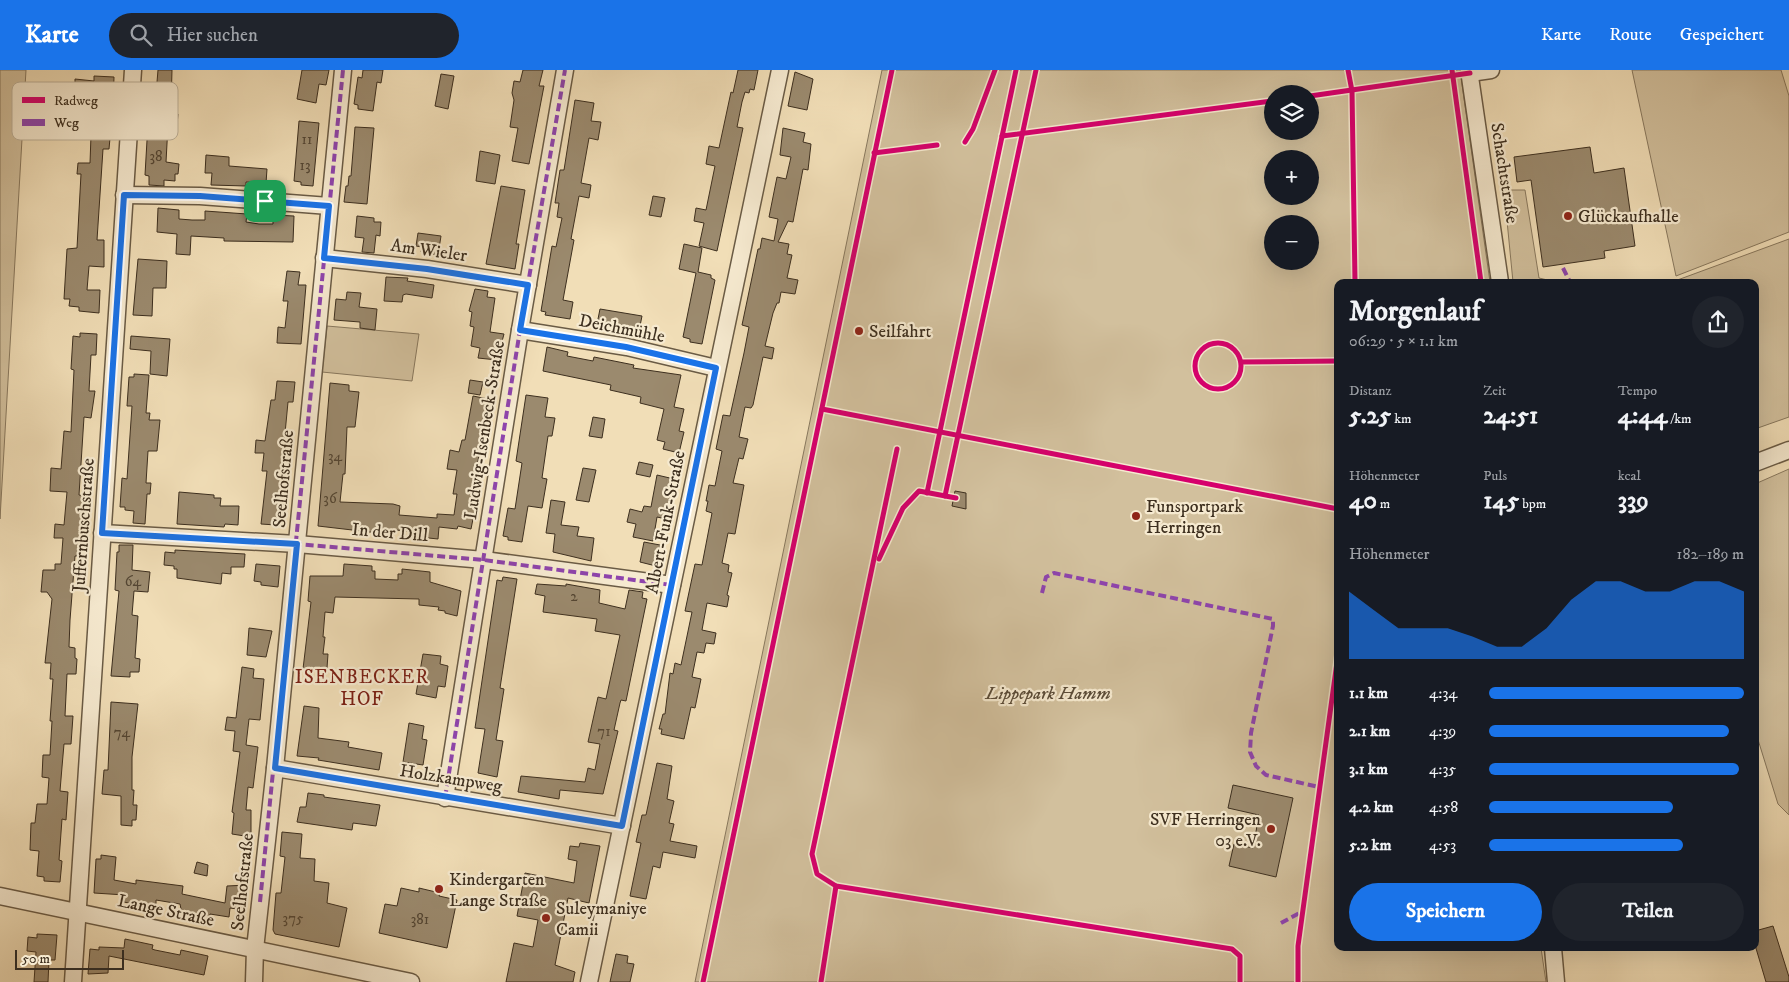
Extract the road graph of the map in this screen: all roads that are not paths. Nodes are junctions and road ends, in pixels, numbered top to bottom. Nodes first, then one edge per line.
1 (344, 70) edge
2 (565, 70) edge
3 (780, 70) edge
4 (1491, 70) edge
5 (1469, 72) edge
6 (128, 140) edge
7 (124, 195) junction
8 (329, 206) junction
9 (324, 258) junction
10 (1500, 279) edge
11 (528, 285) junction
12 (520, 330) junction
13 (716, 368) junction
14 (1789, 450) edge
15 (1759, 461) edge
16 (102, 533) junction
17 (297, 544) junction
18 (484, 560) junction
19 (672, 585) junction
20 (275, 768) junction
21 (445, 798) junction
22 (622, 826) junction
23 (0, 896) edge
24 (76, 912) junction
25 (255, 949) junction
26 (1553, 951) edge
27 (73, 982) edge
28 (254, 982) edge
29 (411, 982) edge
30 (589, 982) edge
31 (1556, 982) edge

1 - 8 street, Seelhofstraße
2 - 11 street, Ludwig-Isenbeck-Straße
3 - 13 street, Albert-Funk-Straße
4 - 5 street
5 - 10 street, Schachtstraße
6 - 7 street, Juffernbuschstraße
7 - 8 street
7 - 16 street, Juffernbuschstraße
8 - 9 street, Seelhofstraße
9 - 11 street, Am Wieler
9 - 17 street, Seelhofstraße
11 - 12 street, Ludwig-Isenbeck-Straße
12 - 13 street, Deichmühle
12 - 18 street, Ludwig-Isenbeck-Straße
13 - 19 street, Albert-Funk-Straße
14 - 15 street
16 - 17 street, In der Dill
16 - 24 street, Juffernbuschstraße
17 - 18 street, In der Dill
17 - 20 street, Seelhofstraße
18 - 19 street, In der Dill
18 - 21 street, Ludwig-Isenbeck-Straße
19 - 22 street, Albert-Funk-Straße
20 - 21 street, Holzkampweg
20 - 25 street, Seelhofstraße
21 - 22 street, Holzkampweg
22 - 30 street, Albert-Funk-Straße
23 - 24 street, Lange Straße
24 - 25 street, Lange Straße
24 - 27 street, Juffernbuschstraße
25 - 28 street, Seelhofstraße
25 - 29 street, Lange Straße
26 - 31 street

